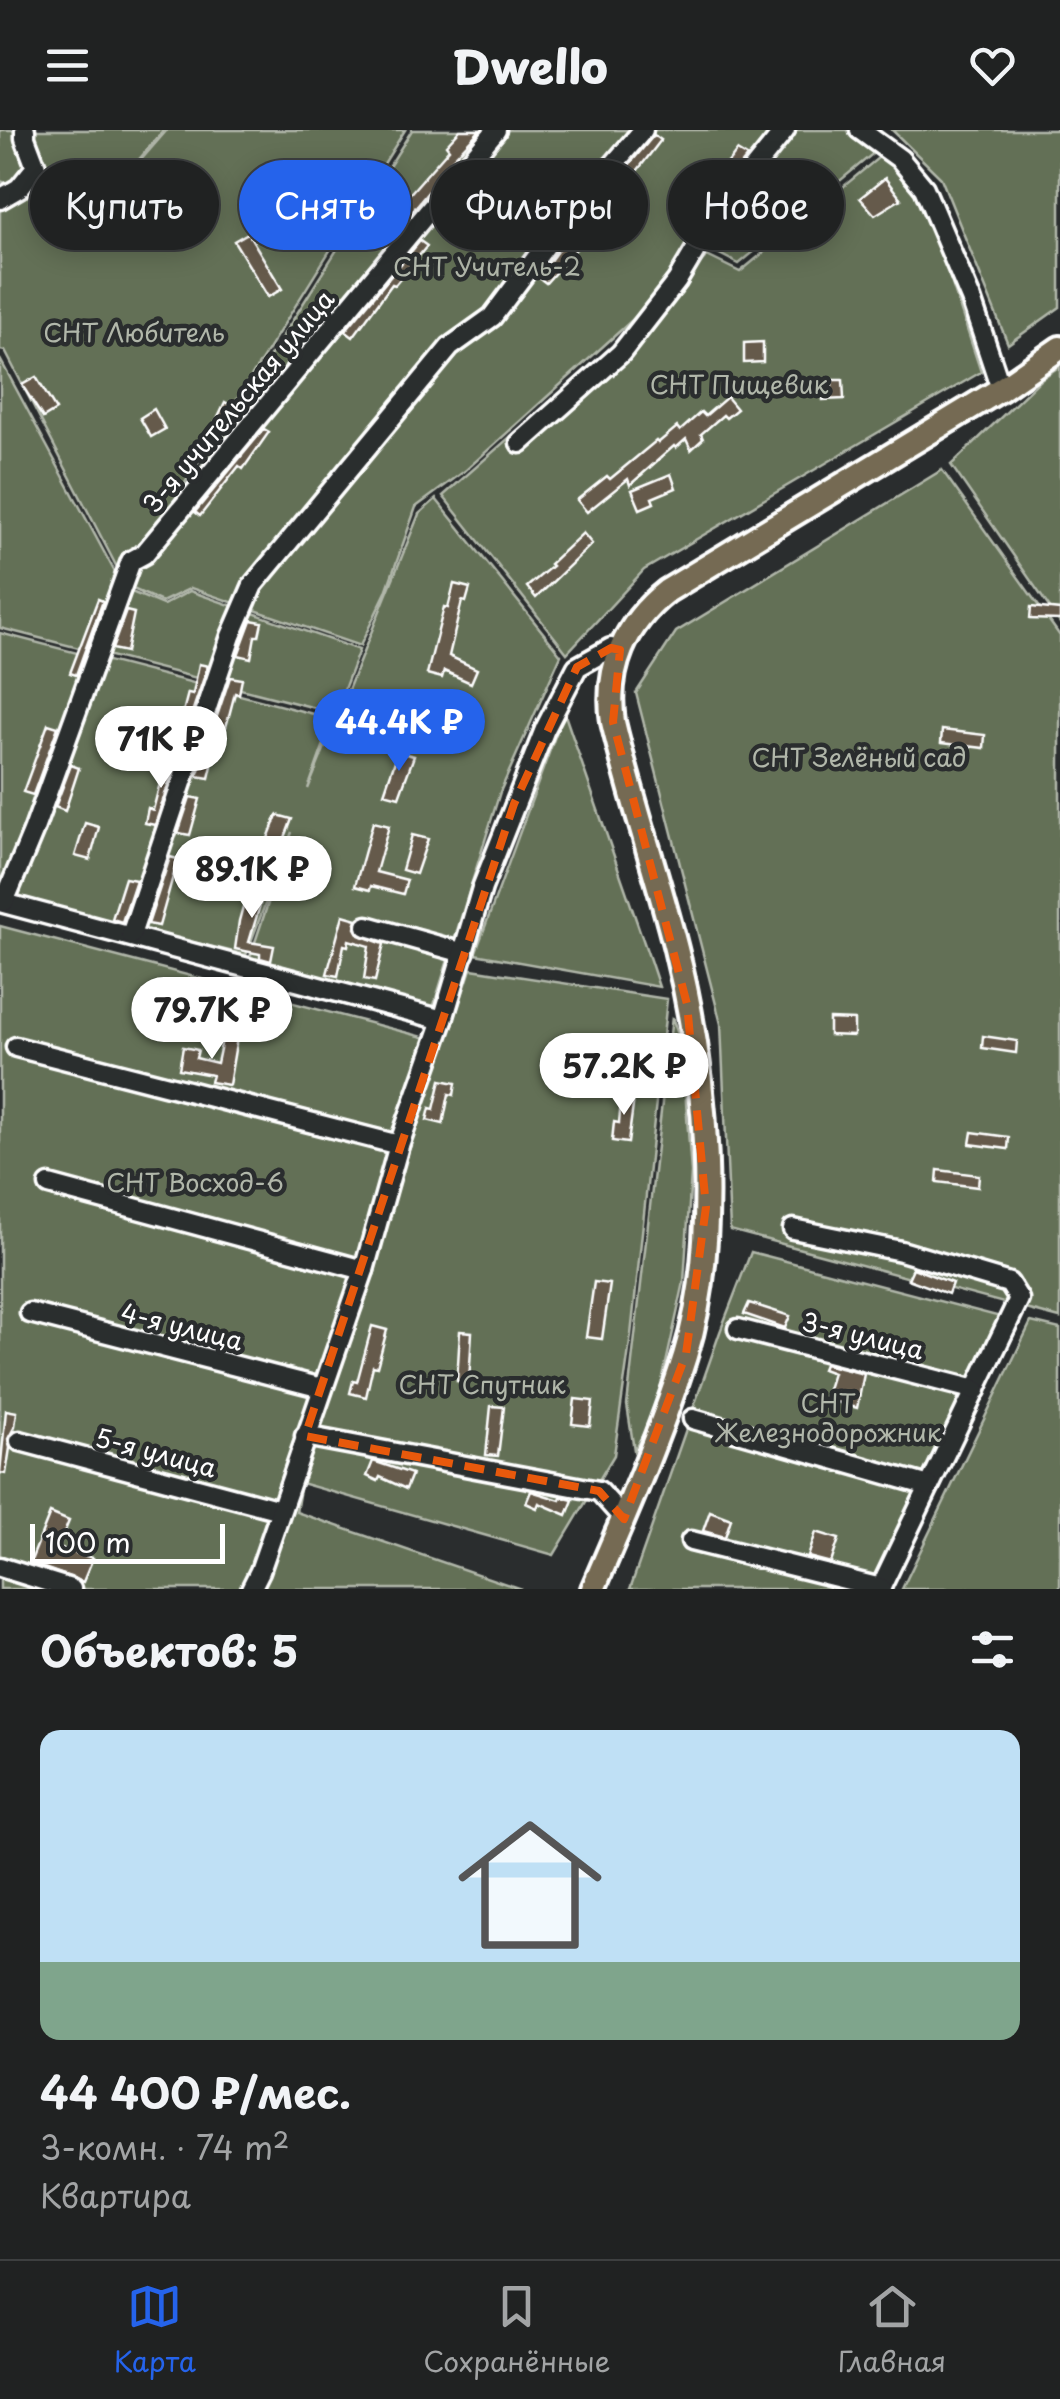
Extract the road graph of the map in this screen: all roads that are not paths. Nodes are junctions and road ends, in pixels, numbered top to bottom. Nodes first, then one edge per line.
1 (25, 130) edge
2 (496, 130) edge
3 (644, 130) edge
4 (785, 130) edge
5 (860, 130) edge
6 (0, 199) edge
7 (1060, 348) edge
8 (1001, 389) junction
9 (520, 443) dead end
10 (620, 650) junction
11 (2, 902) edge
12 (367, 926) dead end
13 (131, 935) junction
14 (464, 954) junction
15 (442, 1020) junction
16 (16, 1047) dead end
17 (399, 1144) junction
18 (50, 1186) dead end
19 (794, 1229) dead end
20 (364, 1270) junction
21 (30, 1312) dead end
22 (738, 1328) dead end
23 (322, 1388) junction
24 (976, 1390) junction
25 (693, 1419) dead end
26 (305, 1436) junction
27 (20, 1441) dead end
28 (930, 1486) junction
29 (280, 1510) junction
30 (624, 1519) junction
31 (691, 1541) dead end
32 (0, 1567) edge
33 (71, 1589) edge
34 (251, 1589) edge
35 (592, 1589) edge
36 (880, 1589) edge

1 - 6 street
2 - 11 street, 3-я учительская улица
3 - 13 street
4 - 9 street
5 - 8 street
7 - 8 main road
8 - 10 main road
10 - 14 street
10 - 30 main road
11 - 13 street
12 - 14 street
13 - 15 street
14 - 15 street
15 - 17 street
16 - 17 street
17 - 20 street
18 - 20 street
19 - 24 street
20 - 23 street
21 - 23 street, 4-я улица
22 - 24 street, 3-я улица
23 - 26 street
24 - 28 street
25 - 28 street
26 - 29 street
26 - 30 street
27 - 29 street, 5-я улица
28 - 36 street
29 - 34 street
30 - 35 main road
31 - 36 street
32 - 33 street

